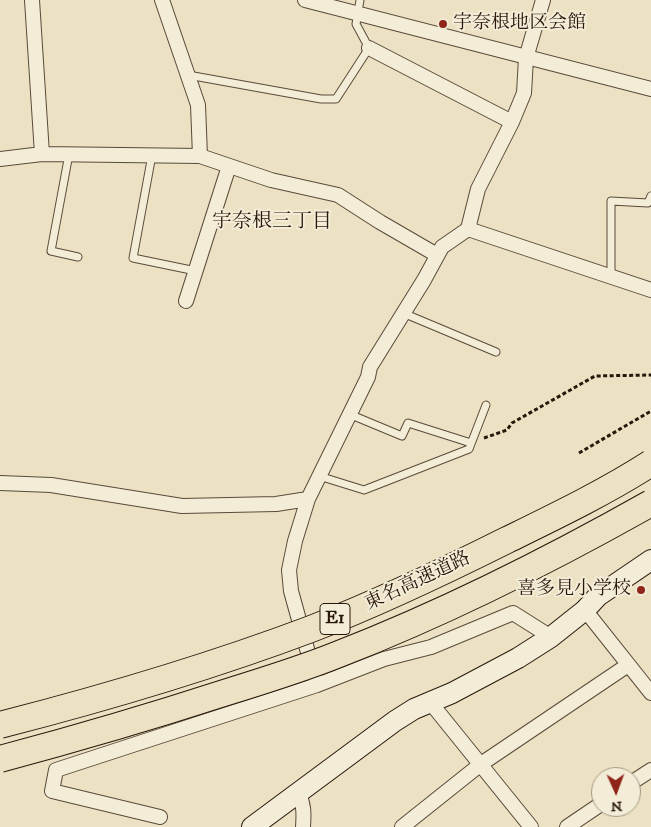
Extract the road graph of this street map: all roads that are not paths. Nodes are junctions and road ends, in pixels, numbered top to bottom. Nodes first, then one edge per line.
1 (32, 0) edge
2 (162, 0) edge
3 (305, 0) edge
4 (543, 0) edge
5 (358, 7) edge
6 (369, 48) junction
7 (526, 58) junction
8 (188, 75) junction
9 (651, 89) edge
10 (512, 122) junction
11 (42, 154) junction
12 (69, 154) junction
13 (152, 155) junction
14 (200, 156) junction
15 (0, 159) edge
16 (229, 166) junction
17 (651, 196) edge
18 (468, 229) junction
19 (437, 255) junction
20 (78, 257) dead end
21 (196, 271) junction
22 (611, 277) junction
23 (651, 290) edge
24 (186, 301) dead end
25 (404, 313) junction
26 (496, 352) dead end
27 (486, 405) dead end
28 (349, 414) junction
29 (471, 443) junction
30 (651, 463) edge
31 (319, 476) junction
32 (2, 482) edge
33 (308, 499) junction
34 (651, 503) edge
35 (651, 560) edge
36 (585, 610) junction
37 (551, 637) junction
38 (628, 665) junction
39 (317, 684) junction
40 (651, 692) edge
41 (430, 702) junction
42 (0, 725) edge
43 (0, 759) edge
44 (481, 764) junction
45 (298, 792) junction
46 (591, 811) edge
47 (160, 817) dead end
48 (252, 827) edge
49 (303, 827) edge
50 (402, 827) edge
51 (531, 827) edge
52 (567, 827) edge

1 - 11 street
2 - 8 street
3 - 5 street
4 - 7 street
5 - 6 lane
5 - 7 street
6 - 8 lane
6 - 10 street
7 - 9 street
7 - 10 street
8 - 14 street
10 - 18 street
11 - 12 street
11 - 15 street
12 - 13 street
12 - 20 lane
13 - 14 street
13 - 21 lane
14 - 16 street
16 - 19 street
16 - 21 street
17 - 22 lane
18 - 19 street
18 - 22 street
19 - 25 street
21 - 24 street
22 - 23 street
25 - 26 lane
25 - 28 street
27 - 29 lane
28 - 29 lane
28 - 31 street
29 - 31 lane
30 - 42 highway, 東名高速道路 / E1, bridge
31 - 33 street
32 - 33 street
33 - 39 street
34 - 43 highway, 東名高速道路 / E1, bridge
35 - 36 street
36 - 37 street
36 - 38 street
37 - 39 street
37 - 41 street
38 - 40 street
38 - 44 street
39 - 47 street
41 - 44 street
41 - 45 street
44 - 50 street
44 - 51 street
45 - 48 street
45 - 49 street
46 - 52 street

